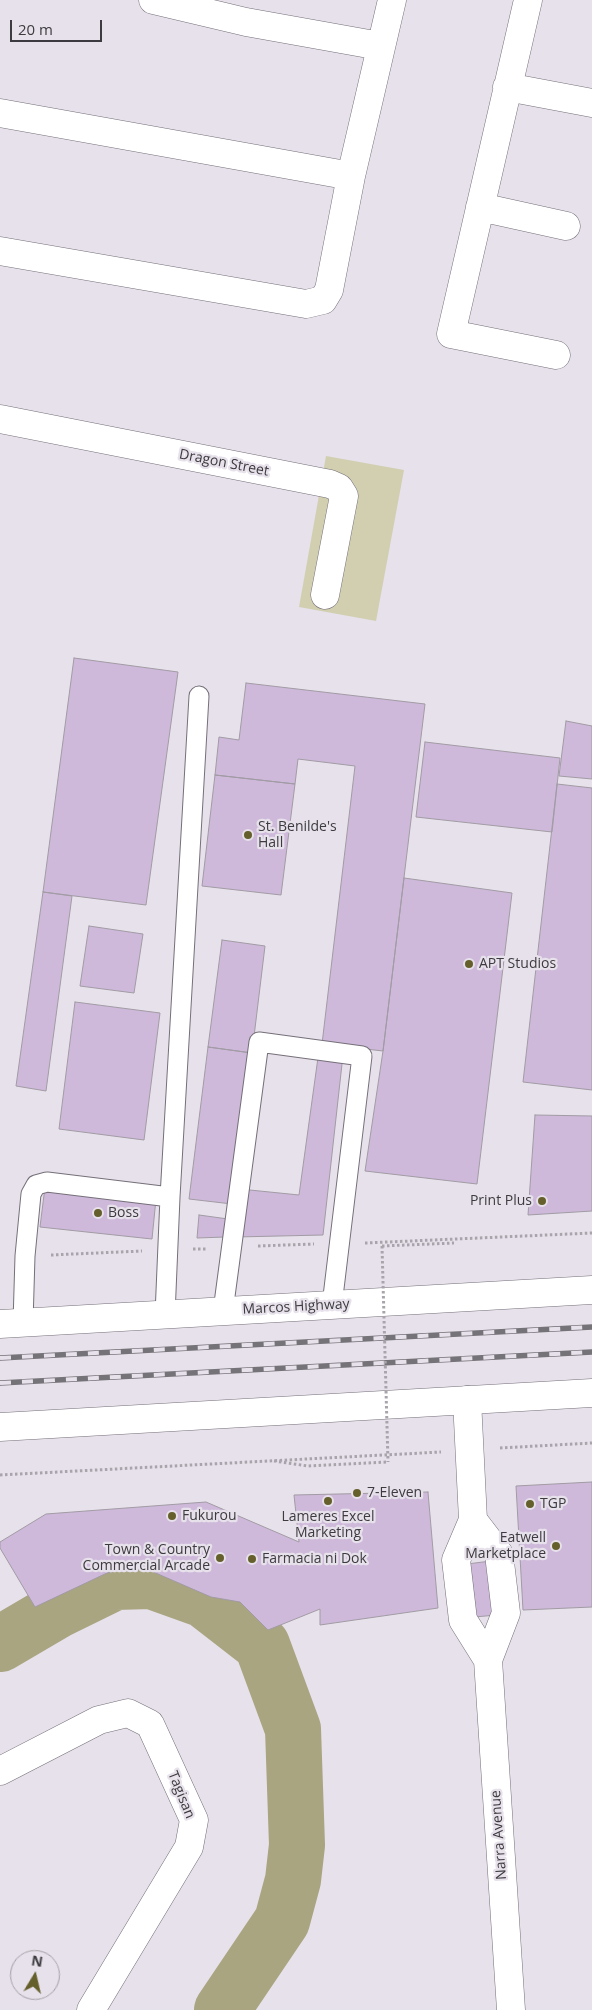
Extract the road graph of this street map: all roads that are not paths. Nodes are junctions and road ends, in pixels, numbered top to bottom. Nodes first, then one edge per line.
1 (153, 0) edge
2 (392, 0) edge
3 (528, 0) edge
4 (248, 11) edge
5 (380, 46) junction
6 (507, 87) junction
7 (592, 103) edge
8 (0, 113) edge
9 (351, 176) junction
10 (480, 208) junction
11 (566, 226) dead end
12 (0, 251) edge
13 (556, 356) dead end
14 (0, 419) edge
15 (325, 595) dead end
16 (199, 696) dead end
17 (170, 1197) junction
18 (592, 1290) edge
19 (332, 1305) junction
20 (223, 1311) junction
21 (166, 1315) junction
22 (11, 1324) edge
23 (592, 1393) edge
24 (467, 1400) junction
25 (0, 1426) edge
26 (473, 1520) junction
27 (488, 1660) junction
28 (0, 1771) edge
29 (91, 2010) edge
30 (511, 2010) edge

1 - 4 street
2 - 5 street
3 - 6 street
4 - 5 street
5 - 9 street
6 - 7 street
6 - 10 street
8 - 9 street
9 - 12 street
10 - 11 street
10 - 13 street
14 - 15 street, Dragon Street
16 - 17 lane
17 - 21 lane
17 - 22 lane
18 - 19 street, Marcos Highway
19 - 20 street, Marcos Highway
19 - 20 lane
20 - 21 street, Marcos Highway
21 - 22 street, Marcos Highway
23 - 24 street
24 - 25 street
24 - 26 street, Narra Avenue
26 - 27 street, Narra Avenue
26 - 27 street, Narra Avenue
27 - 30 street, Narra Avenue
28 - 29 street, Tagisan

